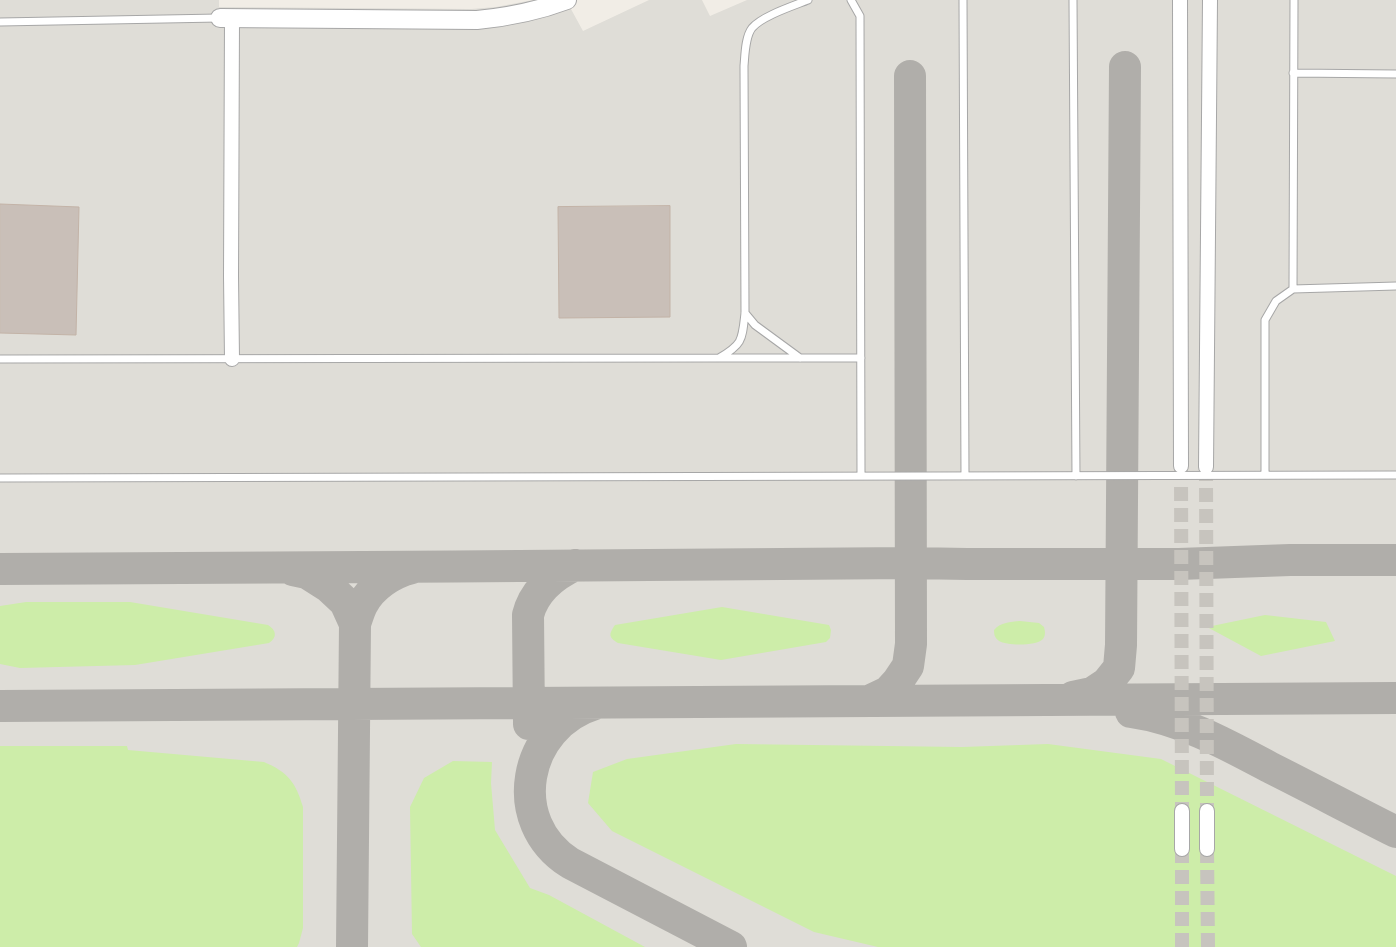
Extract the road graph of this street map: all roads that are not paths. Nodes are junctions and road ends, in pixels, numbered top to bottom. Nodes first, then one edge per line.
1 (567, 0) edge
2 (808, 0) edge
3 (851, 0) edge
4 (963, 0) edge
5 (1073, 0) edge
6 (1180, 0) edge
7 (1210, 0) edge
8 (1294, 0) edge
9 (226, 19) junction
10 (0, 22) edge
11 (1293, 73) junction
12 (1396, 74) edge
13 (1396, 286) edge
14 (1293, 289) junction
15 (745, 313) junction
16 (719, 358) junction
17 (800, 358) junction
18 (861, 358) junction
19 (0, 359) edge
20 (232, 359) junction
21 (1181, 466) tunnel mouth
22 (1206, 466) tunnel mouth
23 (1265, 475) junction
24 (1396, 475) edge
25 (861, 476) junction
26 (965, 476) junction
27 (1076, 476) junction
28 (0, 478) edge
29 (1182, 811) tunnel mouth
30 (1207, 811) tunnel mouth
31 (1207, 849) tunnel mouth
32 (1182, 850) tunnel mouth

1 - 9 street
2 - 15 lane
3 - 18 lane
4 - 26 lane
5 - 27 lane
6 - 21 street
7 - 22 street
8 - 11 lane
9 - 10 lane
9 - 20 street
11 - 12 lane
11 - 14 lane
13 - 14 lane
14 - 23 lane
15 - 16 lane
15 - 17 lane
16 - 17 lane
16 - 20 lane
17 - 18 lane
18 - 25 lane
19 - 20 lane
23 - 24 lane
23 - 27 lane
25 - 26 lane
25 - 28 lane
26 - 27 lane
29 - 32 street
30 - 31 street

